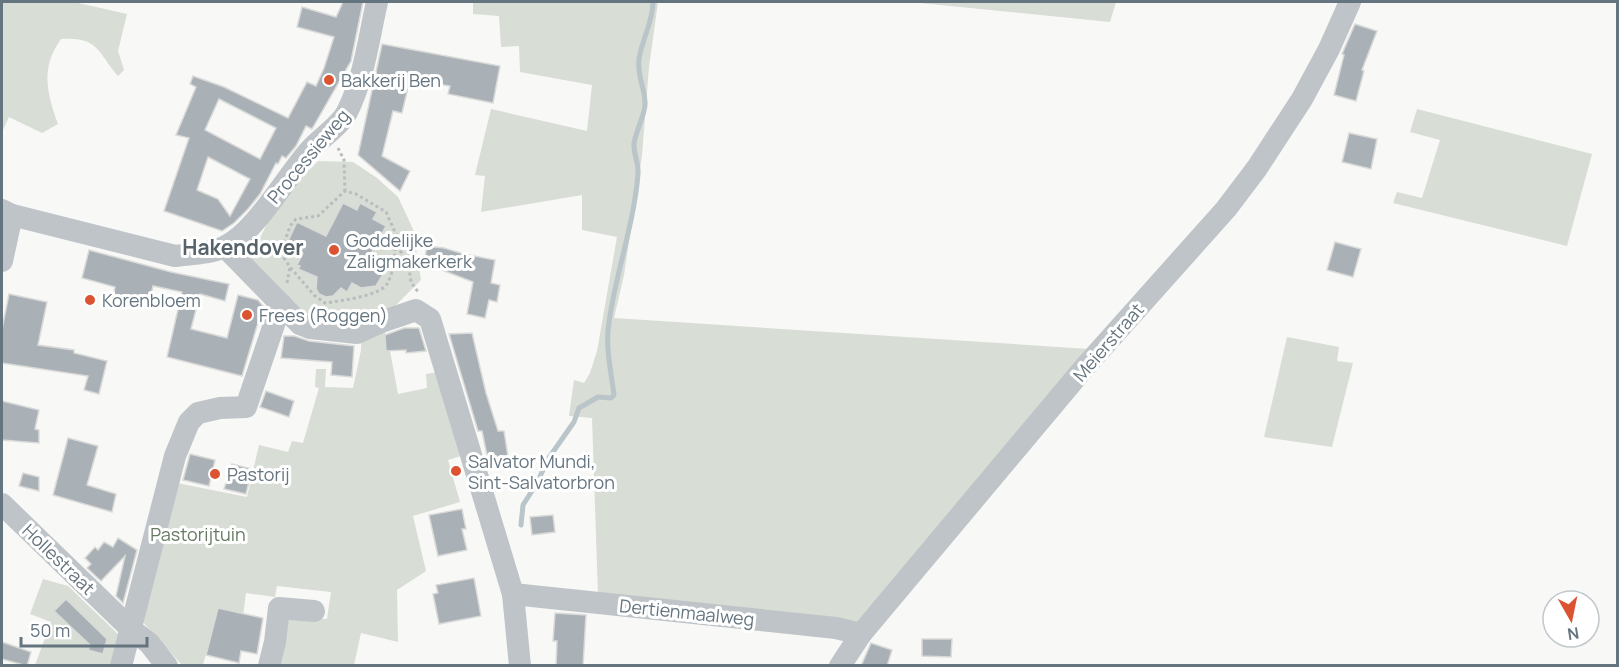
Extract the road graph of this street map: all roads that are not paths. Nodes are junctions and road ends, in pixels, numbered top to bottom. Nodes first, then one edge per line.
1 (377, 2) edge
2 (1350, 2) edge
3 (7, 212) edge
4 (225, 247) junction
5 (2, 261) edge
6 (284, 298) junction
7 (2, 504) edge
8 (513, 594) junction
9 (314, 611) dead end
10 (132, 630) junction
11 (861, 634) junction
12 (121, 666) edge
13 (166, 666) edge
14 (269, 666) edge
15 (520, 666) edge
16 (840, 666) edge

1 - 4 street, Processieweg
2 - 11 street, Meierstraat
3 - 4 street, Processieweg
3 - 5 street
4 - 6 street
6 - 8 street
6 - 10 street
7 - 10 street, Hollestraat
8 - 11 street, Dertienmaalweg
8 - 15 street
9 - 14 street
10 - 12 street
10 - 13 street, Hollestraat
11 - 16 street, Meierstraat

